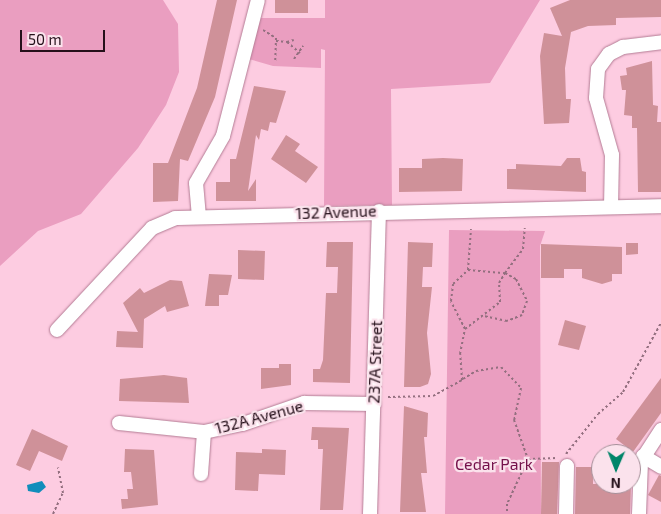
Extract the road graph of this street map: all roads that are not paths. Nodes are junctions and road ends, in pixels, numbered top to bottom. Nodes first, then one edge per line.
1 (258, 0) edge
2 (661, 42) edge
3 (661, 206) edge
4 (611, 207) junction
5 (378, 211) junction
6 (199, 217) junction
7 (57, 330) dead end
8 (374, 404) junction
9 (119, 423) dead end
10 (661, 430) edge
11 (204, 432) junction
12 (643, 456) junction
13 (567, 466) dead end
14 (661, 467) edge
15 (201, 474) dead end
16 (370, 514) edge
17 (566, 514) edge
18 (639, 514) edge

1 - 6 street
2 - 4 street
3 - 4 street, 132 Avenue
4 - 5 street, 132 Avenue
5 - 6 street, 132 Avenue
5 - 8 street, 237A Street
6 - 7 street, 132 Avenue
8 - 11 street, 132A Avenue
8 - 16 street, 237A Street
9 - 11 street, 132A Avenue
10 - 12 street
11 - 15 street, 132A Avenue
12 - 14 street
12 - 18 street
13 - 17 street

